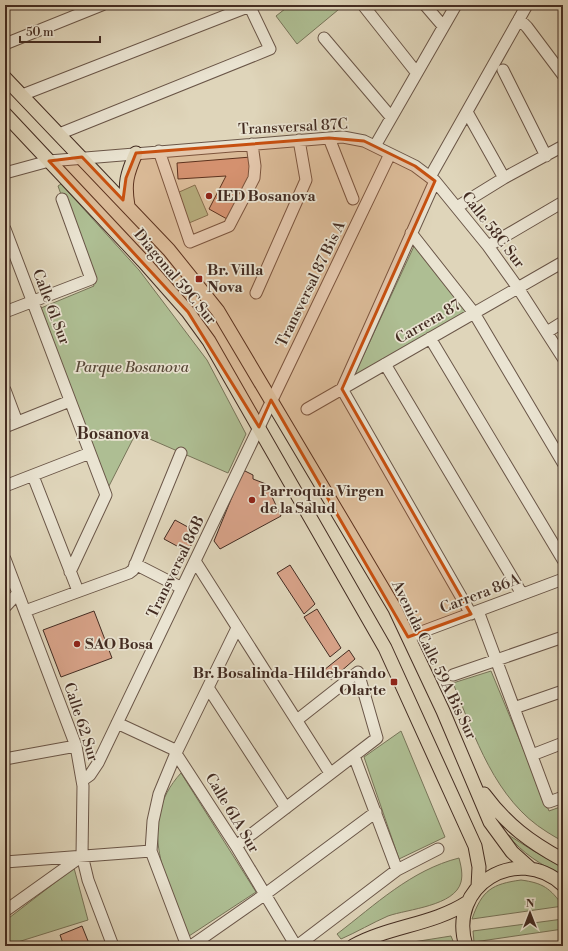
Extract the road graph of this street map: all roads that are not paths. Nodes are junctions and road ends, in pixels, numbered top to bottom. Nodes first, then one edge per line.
1 (102, 5) edge
2 (363, 5) edge
3 (425, 5) edge
4 (456, 5) edge
5 (251, 6) edge
6 (525, 6) edge
7 (519, 19) junction
8 (443, 26) junction
9 (324, 38) dead end
10 (5, 44) edge
11 (503, 70) dead end
12 (416, 72) junction
13 (563, 75) edge
14 (5, 78) edge
15 (22, 95) junction
16 (467, 112) junction
17 (5, 114) edge
18 (391, 117) junction
19 (59, 134) junction
20 (328, 138) junction
21 (299, 140) junction
22 (252, 144) junction
23 (375, 146) junction
24 (563, 146) edge
25 (159, 151) junction
26 (136, 153) junction
27 (390, 154) junction
28 (546, 156) junction
29 (82, 157) junction
30 (49, 161) junction
31 (5, 173) edge
32 (504, 178) junction
33 (432, 179) junction
34 (354, 198) dead end
35 (62, 199) dead end
36 (563, 202) edge
37 (128, 206) junction
38 (457, 207) junction
39 (5, 229) edge
40 (412, 233) junction
41 (488, 246) junction
42 (563, 262) edge
43 (518, 288) junction
44 (256, 293) dead end
45 (33, 302) junction
46 (5, 312) edge
47 (474, 313) junction
48 (563, 322) edge
49 (547, 332) junction
50 (430, 338) junction
51 (563, 358) edge
52 (385, 364) junction
53 (342, 389) junction
54 (5, 390) edge
55 (271, 400) junction
56 (70, 401) junction
57 (308, 409) dead end
58 (17, 422) junction
59 (5, 426) edge
60 (259, 427) junction
61 (90, 453) junction
62 (181, 453) dead end
63 (563, 463) edge
64 (33, 476) junction
65 (5, 486) edge
66 (5, 559) edge
67 (563, 560) edge
68 (195, 561) junction
69 (135, 564) junction
70 (70, 572) junction
71 (563, 579) edge
72 (9, 583) edge
73 (182, 588) junction
74 (78, 592) junction
75 (18, 593) junction
76 (522, 594) junction
77 (5, 607) edge
78 (25, 611) junction
79 (475, 612) junction
80 (237, 628) junction
81 (408, 637) junction
82 (563, 638) edge
83 (496, 660) junction
84 (453, 674) dead end
85 (209, 689) junction
86 (563, 691) edge
87 (514, 708) junction
88 (297, 720) junction
89 (117, 723) junction
90 (563, 743) edge
91 (76, 746) junction
92 (176, 754) junction
93 (532, 755) junction
94 (354, 756) junction
95 (5, 759) edge
96 (330, 773) junction
97 (471, 777) junction
98 (83, 780) junction
99 (563, 797) edge
100 (286, 808) junction
101 (376, 812) junction
102 (236, 846) junction
103 (438, 849) dead end
104 (151, 851) junction
105 (82, 855) junction
106 (563, 860) edge
107 (5, 862) edge
108 (531, 869) junction
109 (397, 870) junction
110 (563, 885) edge
111 (478, 887) junction
112 (264, 895) junction
113 (468, 902) junction
114 (5, 911) edge
115 (113, 946) edge
116 (187, 946) edge
117 (191, 946) edge
118 (296, 946) edge
119 (353, 946) edge
120 (466, 946) edge

1 - 10 street
2 - 12 street
3 - 8 street
4 - 8 street
5 - 15 street
5 - 19 street
6 - 7 street
7 - 13 street
7 - 16 street
8 - 12 street
9 - 18 street
11 - 28 street
12 - 18 street
14 - 15 main road, Diagonal 59C Sur
15 - 19 main road, Diagonal 59C Sur
16 - 32 street
16 - 33 street
17 - 30 main road, Diagonal 59C Sur
18 - 23 street
19 - 29 main road, Diagonal 59C Sur
20 - 21 street, Transversal 87C
20 - 23 street, Transversal 87C
20 - 34 street
21 - 22 street, Transversal 87C
21 - 44 street
22 - 25 street, Transversal 87C
22 - 25 street
23 - 27 street, Calle 58C Sur
24 - 28 street
25 - 26 street, Transversal 87C
26 - 29 street, Transversal 87C
26 - 37 main road
27 - 33 street, Calle 58C Sur
27 - 55 street, Transversal 87 Bis A
28 - 32 street
29 - 30 street, Transversal 87C
29 - 37 main road, Diagonal 59C Sur
30 - 31 street, Transversal 87C
30 - 60 main road, Diagonal 59C Sur
32 - 38 street
33 - 38 street, Calle 58C Sur
33 - 40 street
35 - 45 street
36 - 41 street
37 - 55 main road, Diagonal 59C Sur
38 - 41 street, Calle 58C Sur
39 - 45 street, Calle 61 Sur
40 - 47 street
40 - 53 street
41 - 43 street, Calle 58C Sur
42 - 43 street, Carrera 87
43 - 47 street, Carrera 87
43 - 49 street, Calle 58C Sur
45 - 46 street
45 - 56 street, Calle 61 Sur
47 - 50 street, Carrera 87
47 - 63 street
48 - 49 street
49 - 51 street, Calle 58C Sur
50 - 52 street, Carrera 87
50 - 67 street
52 - 53 street, Carrera 87
52 - 76 street
53 - 57 street, Carrera 87
53 - 79 street
54 - 58 street
55 - 60 street, Transversal 87 Bis A
55 - 81 main road, Avenida Calle 59A Bis Sur
56 - 58 street
56 - 61 street, Calle 61 Sur
58 - 59 street
60 - 68 street, Transversal 86B
60 - 111 main road
61 - 64 street
61 - 70 street, Calle 61 Sur
62 - 69 street
64 - 65 street
64 - 70 street
66 - 72 street, Calle 62 Sur
68 - 73 street, Transversal 86B
68 - 80 street
69 - 73 street
69 - 74 street
70 - 74 street
71 - 76 street, Carrera 86A
72 - 75 street, Calle 62 Sur
73 - 89 street, Transversal 86B
74 - 78 street
75 - 77 street
75 - 78 street, Calle 62 Sur
76 - 79 street, Carrera 86A
78 - 91 street, Calle 62 Sur
79 - 81 street, Carrera 86A
79 - 83 street
80 - 85 street
80 - 88 street
81 - 97 main road, Avenida Calle 59A Bis Sur
82 - 83 street
83 - 84 street
83 - 87 street
85 - 92 street
85 - 100 street
86 - 87 street
87 - 93 street
88 - 94 street
88 - 96 street
89 - 92 street, Calle 61A Sur
89 - 98 street, Transversal 86B
90 - 93 street
91 - 95 street
91 - 98 street, Calle 62 Sur
92 - 102 street, Calle 61A Sur
92 - 104 street
93 - 99 street
94 - 96 street
94 - 101 street
96 - 100 street
97 - 106 main road
97 - 108 main road, Avenida Calle 59A Bis Sur
98 - 105 street, Calle 62 Sur
100 - 102 street
101 - 109 street
101 - 112 street
102 - 112 street, Calle 61A Sur
103 - 109 street
104 - 105 street
104 - 116 street
105 - 107 street
105 - 114 street
105 - 115 street, Calle 62 Sur
108 - 110 main road
108 - 111 main road
109 - 118 street
111 - 113 main road
112 - 117 street
112 - 118 street, Calle 61A Sur
113 - 119 main road
113 - 120 main road

